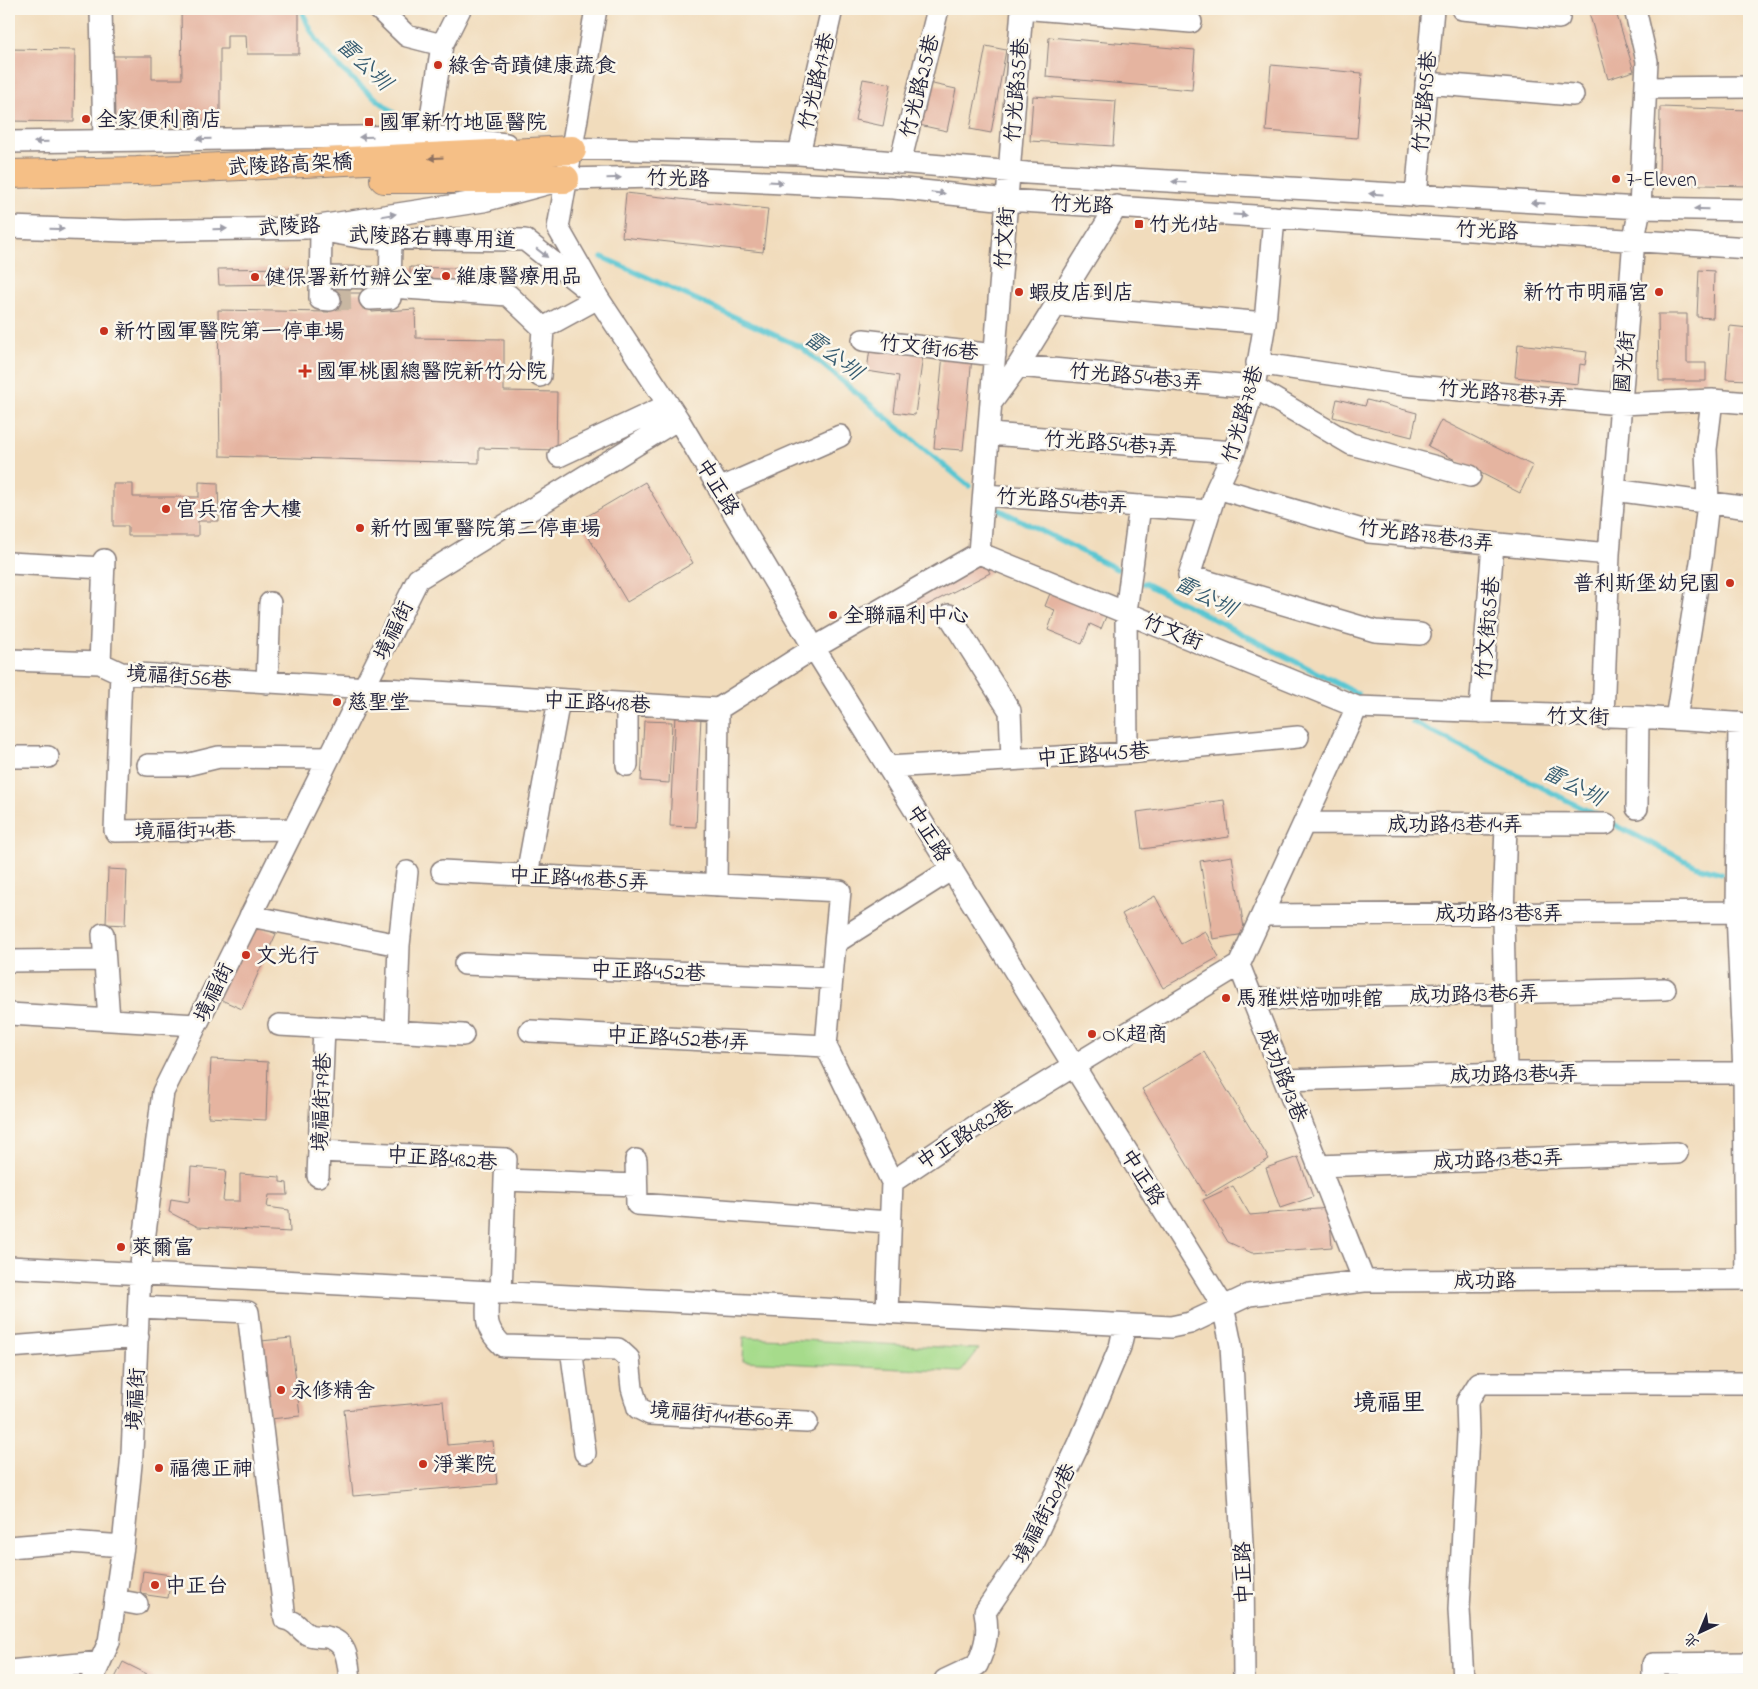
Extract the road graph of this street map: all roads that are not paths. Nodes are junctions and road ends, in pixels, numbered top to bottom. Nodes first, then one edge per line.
1 (101, 9) edge
2 (379, 9) edge
3 (460, 9) edge
4 (596, 9) edge
5 (832, 9) edge
6 (938, 9) edge
7 (1022, 9) edge
8 (1033, 9) edge
9 (1433, 9) edge
10 (1462, 9) edge
11 (1635, 9) edge
12 (1559, 18) dead end
13 (1191, 22) dead end
14 (442, 45) junction
15 (1426, 84) junction
16 (1749, 87) edge
17 (1646, 88) junction
18 (1573, 95) dead end
19 (428, 136) junction
20 (104, 140) junction
21 (9, 142) edge
22 (572, 150) junction
23 (799, 154) junction
24 (900, 163) junction
25 (1010, 172) junction
26 (9, 174) edge
27 (565, 179) junction
28 (9, 190) edge
29 (1416, 196) junction
30 (1007, 200) junction
31 (1117, 206) junction
32 (1640, 208) junction
33 (1749, 210) edge
34 (1274, 217) junction
35 (9, 227) edge
36 (314, 229) junction
37 (391, 238) junction
38 (1634, 239) junction
39 (1749, 248) edge
40 (319, 278) junction
41 (391, 282) junction
42 (598, 298) junction
43 (370, 299) tunnel mouth
44 (330, 300) dead end
45 (1057, 305) junction
46 (1265, 323) junction
47 (543, 328) junction
48 (863, 340) dead end
49 (995, 355) junction
50 (1257, 363) junction
51 (1018, 366) junction
52 (540, 376) dead end
53 (1254, 387) junction
54 (1712, 400) junction
55 (991, 403) junction
56 (1749, 403) edge
57 (1620, 404) junction
58 (673, 412) junction
59 (989, 434) junction
60 (840, 436) dead end
61 (1234, 452) junction
62 (559, 456) dead end
63 (1470, 476) dead end
64 (1217, 488) junction
65 (719, 489) junction
66 (1614, 490) junction
67 (984, 495) junction
68 (1708, 503) junction
69 (1140, 506) junction
70 (1749, 508) edge
71 (1209, 511) junction
72 (1493, 544) junction
73 (979, 553) junction
74 (1609, 554) junction
75 (9, 563) edge
76 (270, 602) dead end
77 (1126, 612) junction
78 (949, 615) dead end
79 (1420, 634) dead end
80 (814, 648) junction
81 (9, 660) edge
82 (100, 663) junction
83 (121, 673) junction
84 (267, 683) junction
85 (363, 689) junction
86 (559, 700) junction
87 (627, 704) junction
88 (1356, 707) junction
89 (718, 709) junction
90 (1480, 712) junction
91 (1638, 717) junction
92 (1603, 718) junction
93 (1676, 719) junction
94 (1744, 723) edge
95 (1298, 737) dead end
96 (1127, 753) junction
97 (9, 757) edge
98 (48, 757) dead end
99 (329, 758) junction
100 (1012, 760) junction
101 (148, 765) dead end
102 (627, 765) dead end
103 (888, 767) junction
104 (1637, 808) dead end
105 (1744, 820) edge
106 (1304, 823) junction
107 (1606, 824) dead end
108 (1506, 825) junction
109 (294, 829) junction
110 (952, 870) junction
111 (442, 871) dead end
112 (406, 872) dead end
113 (527, 875) junction
114 (716, 885) junction
115 (1737, 912) junction
116 (1503, 913) junction
117 (1262, 915) junction
118 (250, 916) junction
119 (103, 934) dead end
120 (835, 943) junction
121 (399, 945) junction
122 (104, 960) junction
123 (9, 961) edge
124 (464, 964) dead end
125 (1239, 965) junction
126 (832, 978) junction
127 (1665, 989) dead end
128 (1504, 993) junction
129 (1253, 1000) junction
130 (9, 1014) edge
131 (110, 1020) junction
132 (196, 1025) junction
133 (279, 1025) dead end
134 (324, 1028) junction
135 (530, 1030) dead end
136 (396, 1031) junction
137 (463, 1035) dead end
138 (826, 1046) junction
139 (1074, 1065) junction
140 (1506, 1073) junction
141 (1747, 1073) edge
142 (1285, 1080) junction
143 (319, 1151) junction
144 (1677, 1153) dead end
145 (636, 1160) dead end
146 (1318, 1166) junction
147 (318, 1176) dead end
148 (506, 1180) junction
149 (892, 1182) junction
150 (636, 1185) junction
151 (889, 1222) junction
152 (9, 1267) edge
153 (140, 1272) junction
154 (1748, 1279) edge
155 (1364, 1281) junction
156 (494, 1292) junction
157 (139, 1306) junction
158 (1223, 1306) junction
159 (887, 1312) junction
160 (1125, 1325) junction
161 (138, 1337) junction
162 (9, 1347) edge
163 (572, 1348) junction
164 (1749, 1383) edge
165 (807, 1422) dead end
166 (585, 1453) dead end
167 (123, 1546) junction
168 (9, 1547) edge
169 (115, 1600) junction
170 (137, 1604) dead end
171 (1749, 1663) edge
172 (96, 1671) edge
173 (9, 1672) edge
174 (350, 1680) edge
175 (945, 1680) edge
176 (1244, 1680) edge
177 (1463, 1680) edge
178 (1653, 1680) edge

1 - 20 street
2 - 14 street
3 - 14 street
4 - 22 street, 中正路
5 - 23 street, 竹光路17巷
6 - 24 street, 竹光路25巷
7 - 25 street, 竹光路35巷
8 - 13 street
9 - 15 street, 竹光路95巷
10 - 12 street
11 - 17 street, 國光街
14 - 19 street
15 - 18 street
15 - 29 street, 竹光路95巷
16 - 17 street
17 - 32 street, 國光街
19 -> 20 street
19 - 22 street
20 -> 21 street
22 - 23 street, 竹光路
22 -> 26 highway, 武陵路高架橋
22 - 27 street, 中正路
23 - 24 street, 竹光路
24 - 25 street, 竹光路
29 -> 25 street, 竹光路
25 - 30 street, 竹文街
27 - 28 highway, 武陵路高架橋
27 -> 30 street, 竹光路
36 -> 27 street, 武陵路
27 - 42 street, 中正路
32 -> 29 street, 竹光路
30 - 31 street, 竹光路
30 - 49 street, 竹文街
31 -> 34 street, 竹光路
31 - 45 street
33 -> 32 street, 竹光路
32 - 38 street, 國光街
34 - 38 street, 竹光路
34 - 46 street, 竹光路78巷
35 -> 36 street, 武陵路
36 - 37 street, 武陵路右轉專用道
36 - 40 street
37 - 41 street
37 -> 42 street, 武陵路右轉專用道
38 - 39 street, 竹光路
38 - 57 street, 國光街
40 - 41 street
40 - 44 street
41 - 43 street
41 - 47 street
42 - 47 street
42 - 58 street, 中正路
45 - 46 street
45 - 51 street
46 - 50 street, 竹光路78巷
47 - 52 street
48 - 49 street, 竹文街16巷
49 - 55 street, 竹文街
50 - 53 street, 竹光路78巷
50 - 57 street, 竹光路78巷7弄
51 - 53 street, 竹光路54巷3弄
51 - 55 street
53 - 61 street, 竹光路78巷
53 - 63 street
54 - 56 street, 竹光路78巷7弄
54 - 57 street, 竹光路78巷7弄
54 - 68 street
55 - 59 street, 竹文街
57 - 66 street, 國光街
58 - 62 street
58 - 65 street, 中正路
58 - 85 street, 境福街
59 - 61 street, 竹光路54巷7弄
59 - 67 street, 竹文街
60 - 65 street
61 - 64 street, 竹光路78巷
64 - 71 street, 竹光路78巷
64 - 72 street, 竹光路78巷13弄
65 - 80 street, 中正路
66 - 68 street
66 - 74 street, 國光街
67 - 69 street, 竹光路54巷9弄
67 - 73 street, 竹文街
68 - 70 street
68 - 93 street
69 - 71 street, 竹光路54巷9弄
69 - 77 street, 竹光路54巷9弄
71 - 79 street, 竹光路78巷
72 - 74 street, 竹光路78巷13弄
72 - 90 street, 竹文街85巷
73 - 77 street, 竹文街
73 - 80 street
74 - 92 street, 國光街
75 - 82 street, 境福街56巷
76 - 84 street
77 - 88 street, 竹文街
77 - 96 street, 竹光路54巷9弄
78 - 100 street
80 - 89 street
80 - 103 street, 中正路
81 - 82 street
82 - 83 street, 境福街56巷
83 - 84 street, 境福街56巷
83 - 109 street, 境福街74巷
84 - 85 street, 境福街56巷
85 - 86 street, 中正路418巷
85 - 99 street, 境福街
86 - 87 street, 中正路418巷
86 - 113 street
87 - 89 street, 中正路418巷
87 - 102 street
88 - 90 street, 竹文街
88 - 106 street
89 - 114 street
90 - 92 street, 竹文街
91 - 92 street, 竹文街
91 - 93 street, 竹文街
91 - 104 street
93 - 94 street, 竹文街
94 - 105 street
95 - 96 street, 中正路445巷
96 - 100 street, 中正路445巷
97 - 98 street
99 - 101 street
99 - 109 street, 境福街
100 - 103 street, 中正路445巷
103 - 110 street, 中正路
105 - 115 street
106 - 108 street, 成功路13巷14弄
106 - 117 street
107 - 108 street, 成功路13巷14弄
108 - 116 street
109 - 118 street, 境福街
110 - 120 street
110 - 139 street, 中正路
111 - 113 street, 中正路418巷5弄
112 - 121 street
113 - 114 street, 中正路418巷5弄
114 - 120 street, 中正路418巷5弄
115 - 116 street, 成功路13巷8弄
115 - 141 street
116 - 117 street, 成功路13巷8弄
116 - 128 street
117 - 125 street
118 - 121 street
118 - 132 street, 境福街
119 - 122 street
120 - 126 street
121 - 136 street
122 - 123 street
122 - 131 street
124 - 126 street, 中正路452巷
125 - 129 street, 成功路13巷
125 - 139 street, 中正路482巷
126 - 138 street
127 - 128 street, 成功路13巷6弄
128 - 129 street, 成功路13巷6弄
128 - 140 street
129 - 142 street, 成功路13巷
130 - 131 street
131 - 132 street
132 - 153 street, 境福街
133 - 134 street, 境福街79巷
134 - 136 street, 境福街79巷
134 - 143 street, 境福街79巷
135 - 138 street, 中正路452巷1弄
136 - 137 street, 境福街79巷
138 - 149 street
139 - 149 street, 中正路482巷
139 - 158 street, 中正路
140 - 141 street, 成功路13巷4弄
140 - 142 street, 成功路13巷4弄
141 - 154 street
142 - 146 street, 成功路13巷
143 - 147 street, 境福街79巷
143 - 148 street, 中正路482巷
144 - 146 street, 成功路13巷2弄
145 - 150 street
146 - 155 street, 成功路13巷
148 - 150 street, 中正路482巷
148 - 156 street, 境福街141巷60弄
149 - 151 street, 中正路482巷
150 - 151 street
151 - 159 street, 中正路482巷
152 - 153 street, 成功路
153 - 156 street, 成功路
153 - 157 street, 境福街
154 - 155 street, 成功路
155 - 158 street, 成功路
156 - 159 street, 成功路
156 - 163 street, 境福街141巷60弄
157 - 161 street, 境福街
157 - 174 street
158 - 160 street, 成功路
158 - 176 street, 中正路
159 - 160 street, 成功路
160 - 175 street, 境福街201巷
161 - 162 street
161 - 167 street, 境福街
163 - 165 street, 境福街141巷60弄
163 - 166 street
164 - 177 street
167 - 168 street
167 - 169 street, 境福街
169 - 170 street
169 - 172 street, 境福街
171 - 178 street
172 - 173 street

